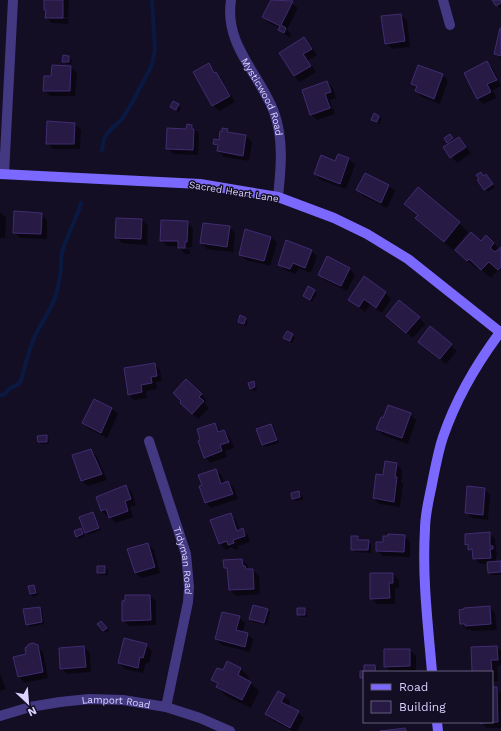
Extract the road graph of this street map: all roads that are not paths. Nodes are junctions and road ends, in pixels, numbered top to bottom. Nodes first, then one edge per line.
1 (12, 0) edge
2 (231, 0) edge
3 (443, 0) edge
4 (450, 25) dead end
5 (2, 174) edge
6 (278, 197) junction
7 (501, 332) edge
8 (149, 441) dead end
9 (432, 671) edge
10 (166, 707) junction
11 (0, 716) edge
12 (230, 731) edge

1 - 5 street
2 - 6 street, Mysticwood Road
3 - 4 street
5 - 6 street, Sacred Heart Lane
6 - 7 street, Sacred Heart Lane
7 - 9 street
8 - 10 street, Tidyman Road
10 - 11 street, Lamport Road
10 - 12 street, Lamport Road

